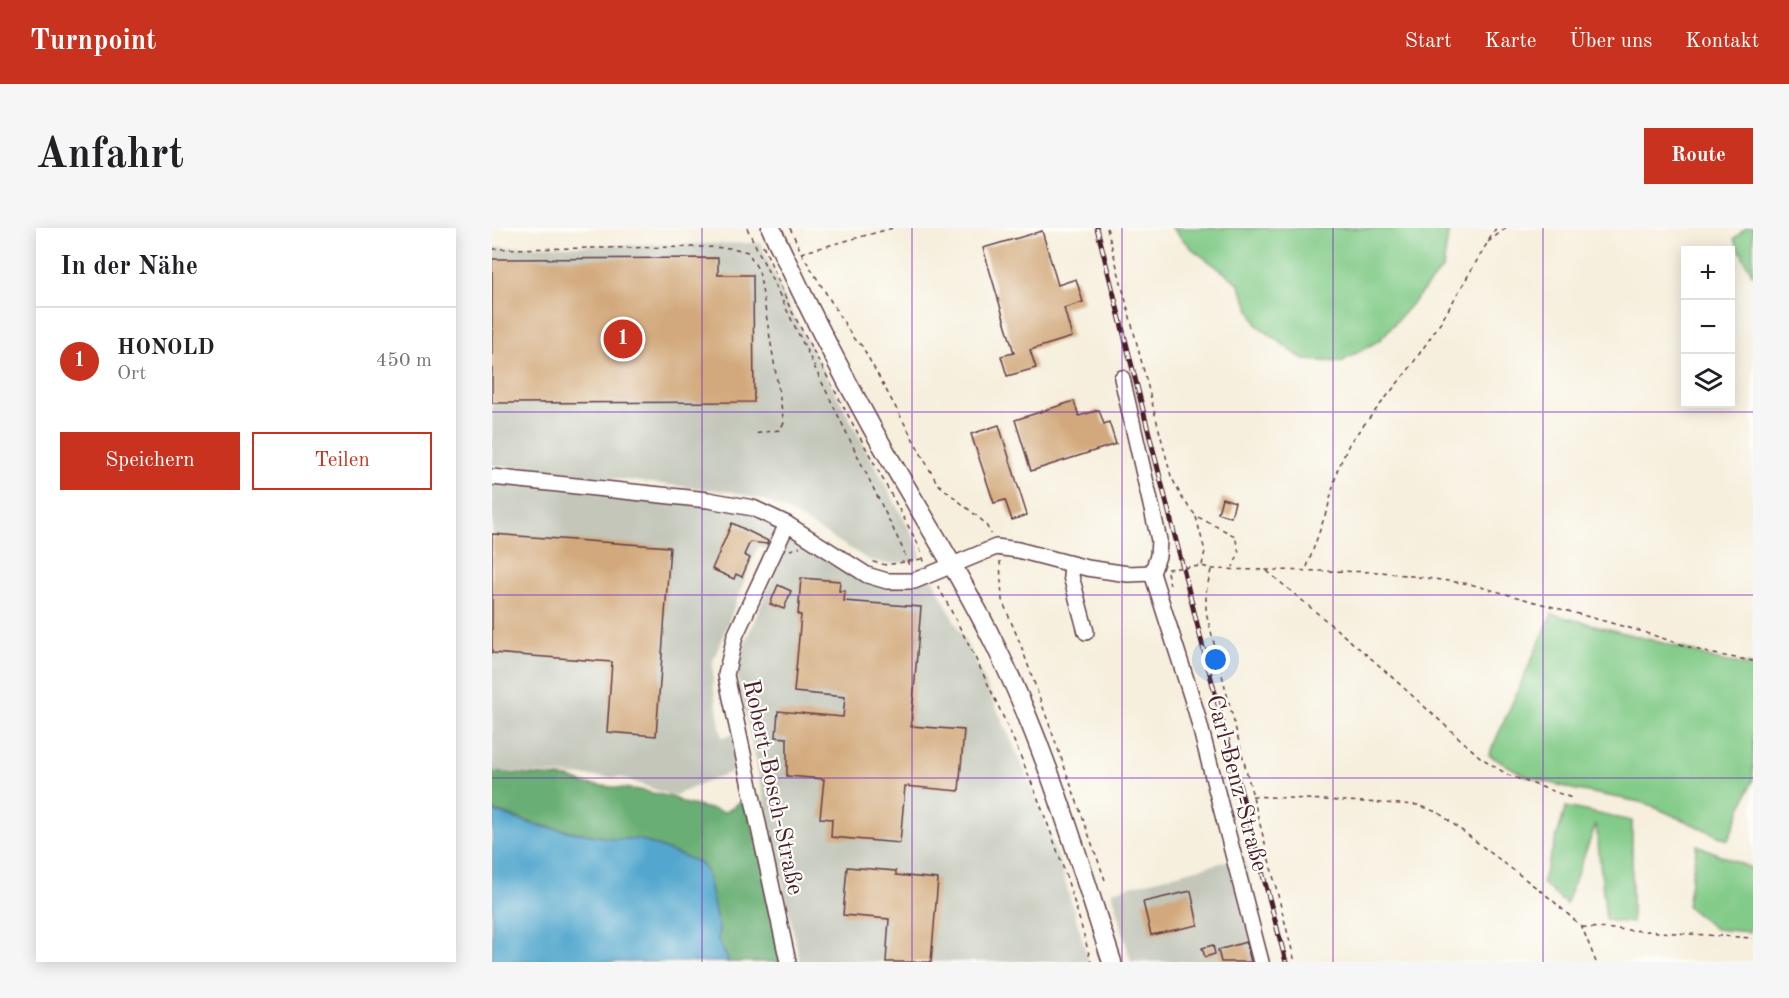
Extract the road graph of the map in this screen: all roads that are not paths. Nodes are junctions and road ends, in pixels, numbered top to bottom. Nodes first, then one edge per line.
1 (765, 233) edge
2 (1122, 378) dead end
3 (492, 477) edge
4 (787, 524) junction
5 (952, 564) junction
6 (1072, 565) junction
7 (1159, 572) junction
8 (1086, 632) dead end
9 (788, 962) edge
10 (1112, 962) edge
11 (1261, 962) edge

1 - 5 main road
2 - 7 street
3 - 4 street
4 - 5 street
4 - 9 street, Robert-Bosch-Straße
5 - 6 street
5 - 10 main road
6 - 7 street
6 - 8 street
7 - 11 street, Carl-Benz-Straße

